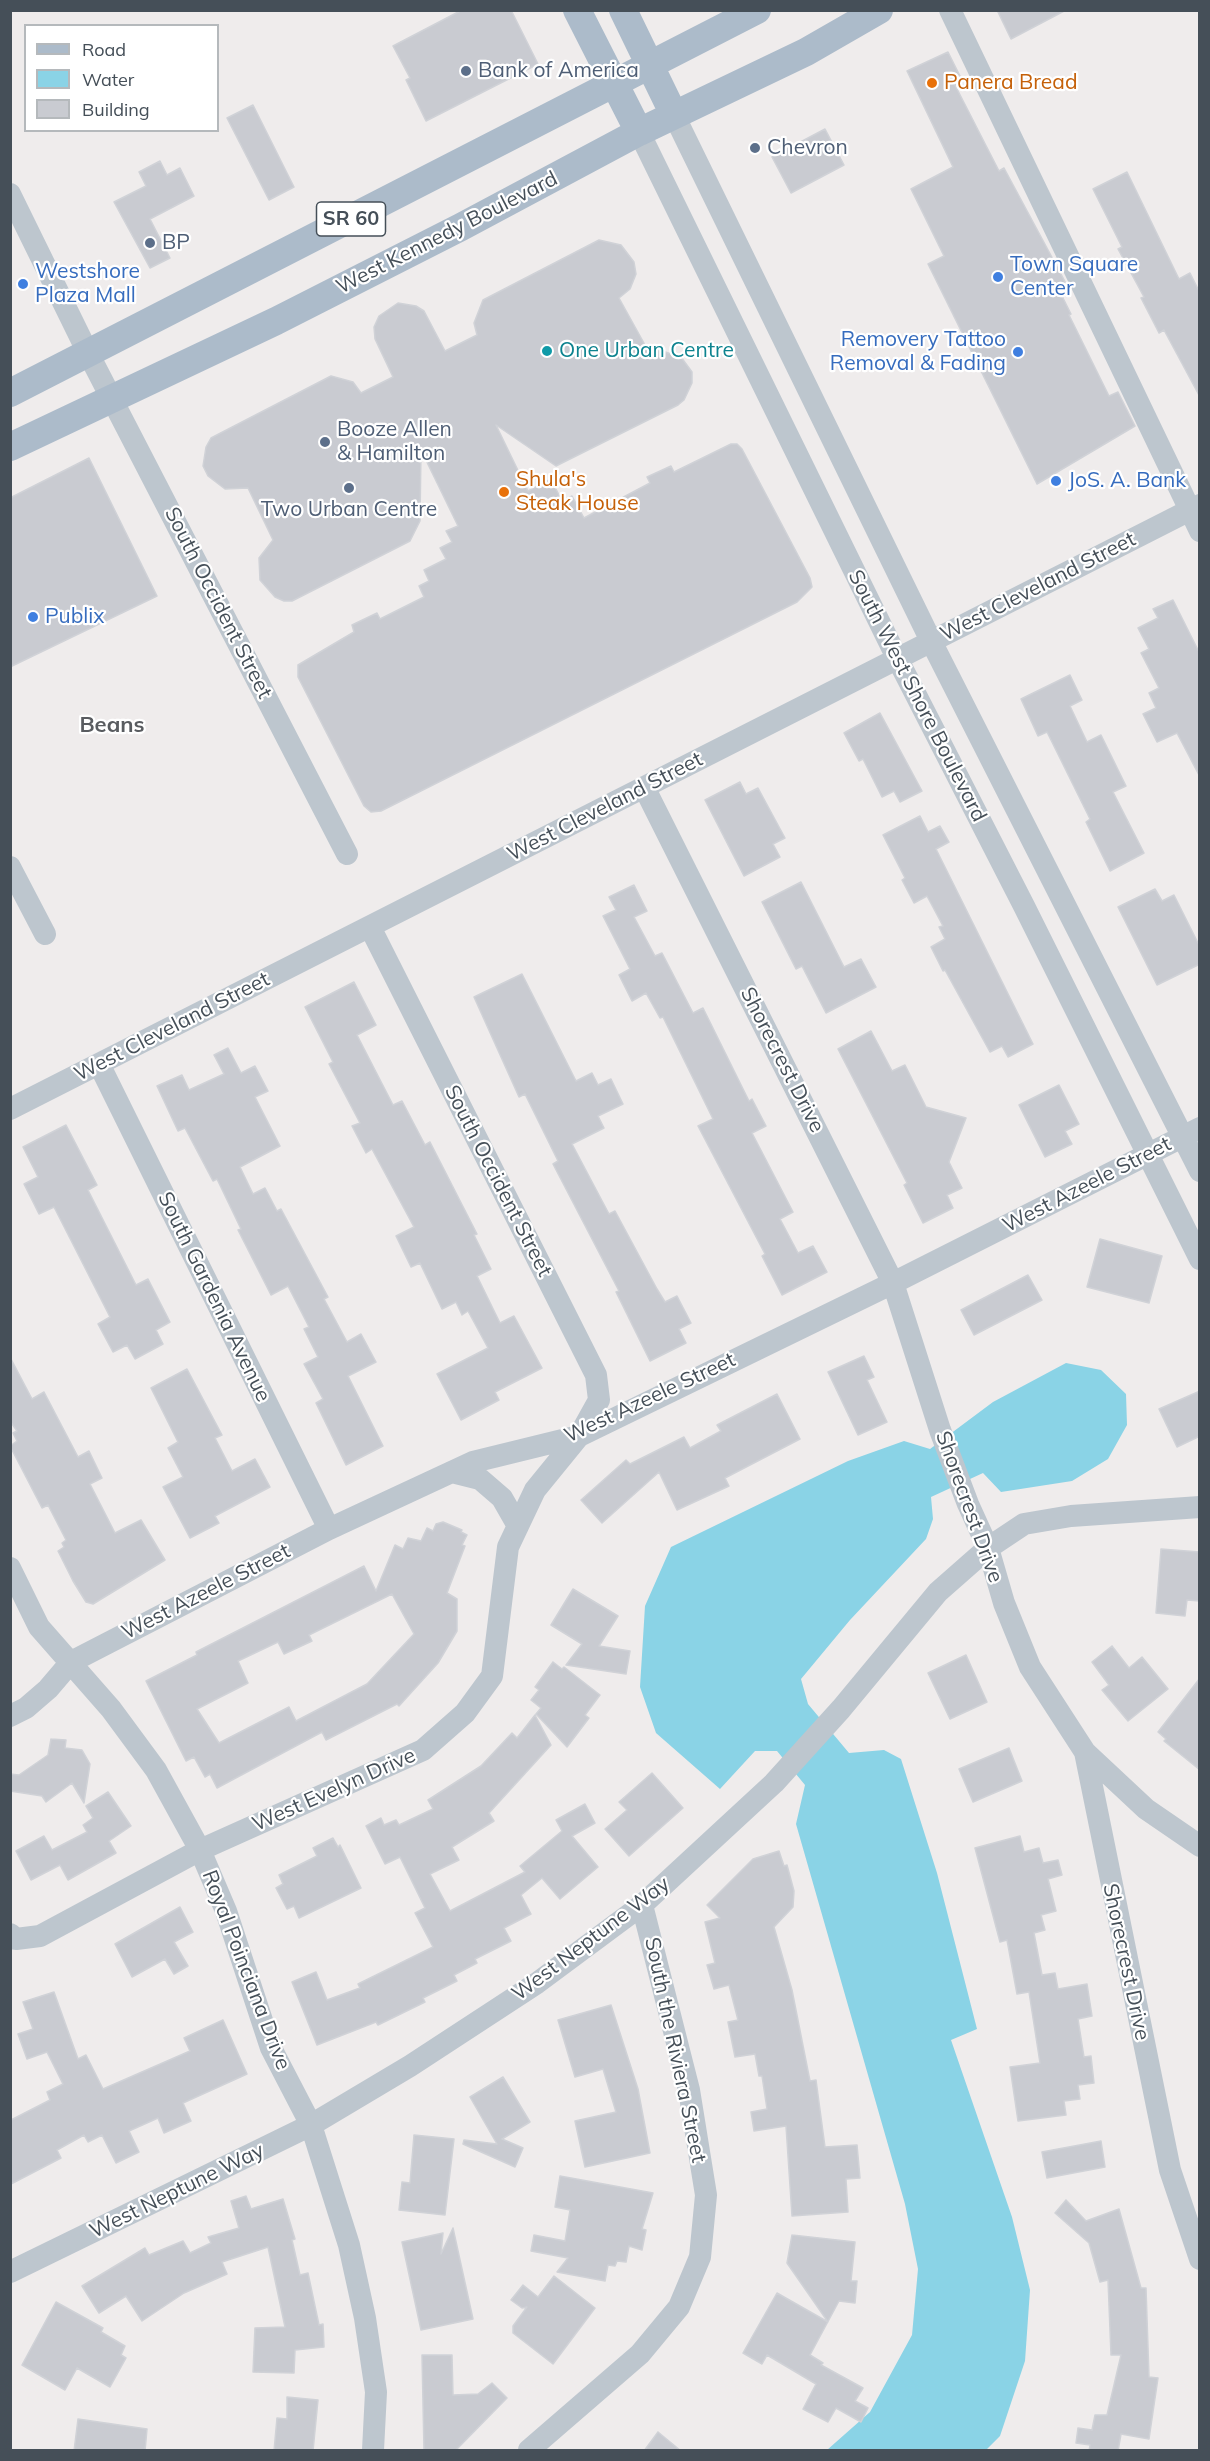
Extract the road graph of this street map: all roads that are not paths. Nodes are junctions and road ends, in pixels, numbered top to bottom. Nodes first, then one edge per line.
1 (577, 10) edge
2 (623, 10) edge
3 (757, 10) edge
4 (879, 10) edge
5 (950, 10) edge
6 (651, 65) junction
7 (613, 83) junction
8 (674, 115) junction
9 (639, 132) junction
10 (10, 194) edge
11 (88, 353) junction
12 (10, 393) edge
13 (112, 398) junction
14 (10, 447) edge
15 (1194, 508) edge
16 (1200, 531) edge
17 (931, 641) junction
18 (897, 658) junction
19 (644, 787) junction
20 (347, 854) dead end
21 (10, 867) edge
22 (370, 927) junction
23 (45, 934) dead end
24 (99, 1064) junction
25 (10, 1109) edge
26 (1191, 1132) edge
27 (1148, 1154) junction
28 (1200, 1172) edge
29 (1200, 1259) edge
30 (894, 1283) junction
31 (579, 1436) junction
32 (452, 1472) junction
33 (1200, 1507) edge
34 (518, 1526) junction
35 (329, 1529) junction
36 (988, 1548) junction
37 (10, 1568) edge
38 (71, 1662) junction
39 (10, 1716) edge
40 (1084, 1752) junction
41 (1200, 1846) edge
42 (200, 1850) junction
43 (642, 1905) junction
44 (13, 1936) edge
45 (311, 2125) junction
46 (1200, 2259) edge
47 (10, 2272) edge
48 (373, 2451) edge
49 (529, 2451) edge

1 - 7 main road
2 - 6 main road
3 - 6 main road, SR 60
4 - 8 main road, West Kennedy Boulevard / SR 60
5 - 15 street
6 - 7 main road, SR 60
6 - 8 main road
7 - 9 main road
7 - 11 main road, SR 60
8 - 9 main road, West Kennedy Boulevard / SR 60
8 - 17 street, South West Shore Boulevard
9 - 13 main road, West Kennedy Boulevard / SR 60
9 - 18 street, South West Shore Boulevard
10 - 11 street, South Occident Street
11 - 12 main road, SR 60
11 - 13 street, South Occident Street
13 - 14 main road, West Kennedy Boulevard / SR 60
13 - 20 street, South Occident Street
15 - 16 street
15 - 17 street, West Cleveland Street
17 - 18 street, West Cleveland Street
17 - 26 street, South West Shore Boulevard
18 - 19 street, West Cleveland Street
18 - 27 street, South West Shore Boulevard
19 - 22 street, West Cleveland Street
19 - 30 street, Shorecrest Drive
21 - 23 street
22 - 24 street, West Cleveland Street
22 - 31 street, South Occident Street
24 - 25 street, West Cleveland Street
24 - 35 street, South Gardenia Avenue
26 - 27 street, West Azeele Street
26 - 28 street, South West Shore Boulevard
27 - 29 street, South West Shore Boulevard
27 - 30 street, West Azeele Street
30 - 31 street, West Azeele Street
30 - 36 street, Shorecrest Drive
31 - 32 street, West Azeele Street
31 - 34 street, West Evelyn Drive
32 - 34 street
32 - 35 street, West Azeele Street
33 - 36 street, West Neptune Way
34 - 42 street, West Evelyn Drive
35 - 38 street, West Azeele Street
36 - 40 street, Shorecrest Drive
36 - 43 street, West Neptune Way
37 - 38 street, Royal Poinciana Drive
38 - 39 street, West Azeele Street
38 - 42 street, Royal Poinciana Drive
40 - 41 street
40 - 46 street, Shorecrest Drive
42 - 44 street, West Evelyn Drive
42 - 45 street, Royal Poinciana Drive
43 - 45 street, West Neptune Way
43 - 49 street, South the Riviera Street
45 - 47 street, West Neptune Way
45 - 48 street, Royal Poinciana Drive

